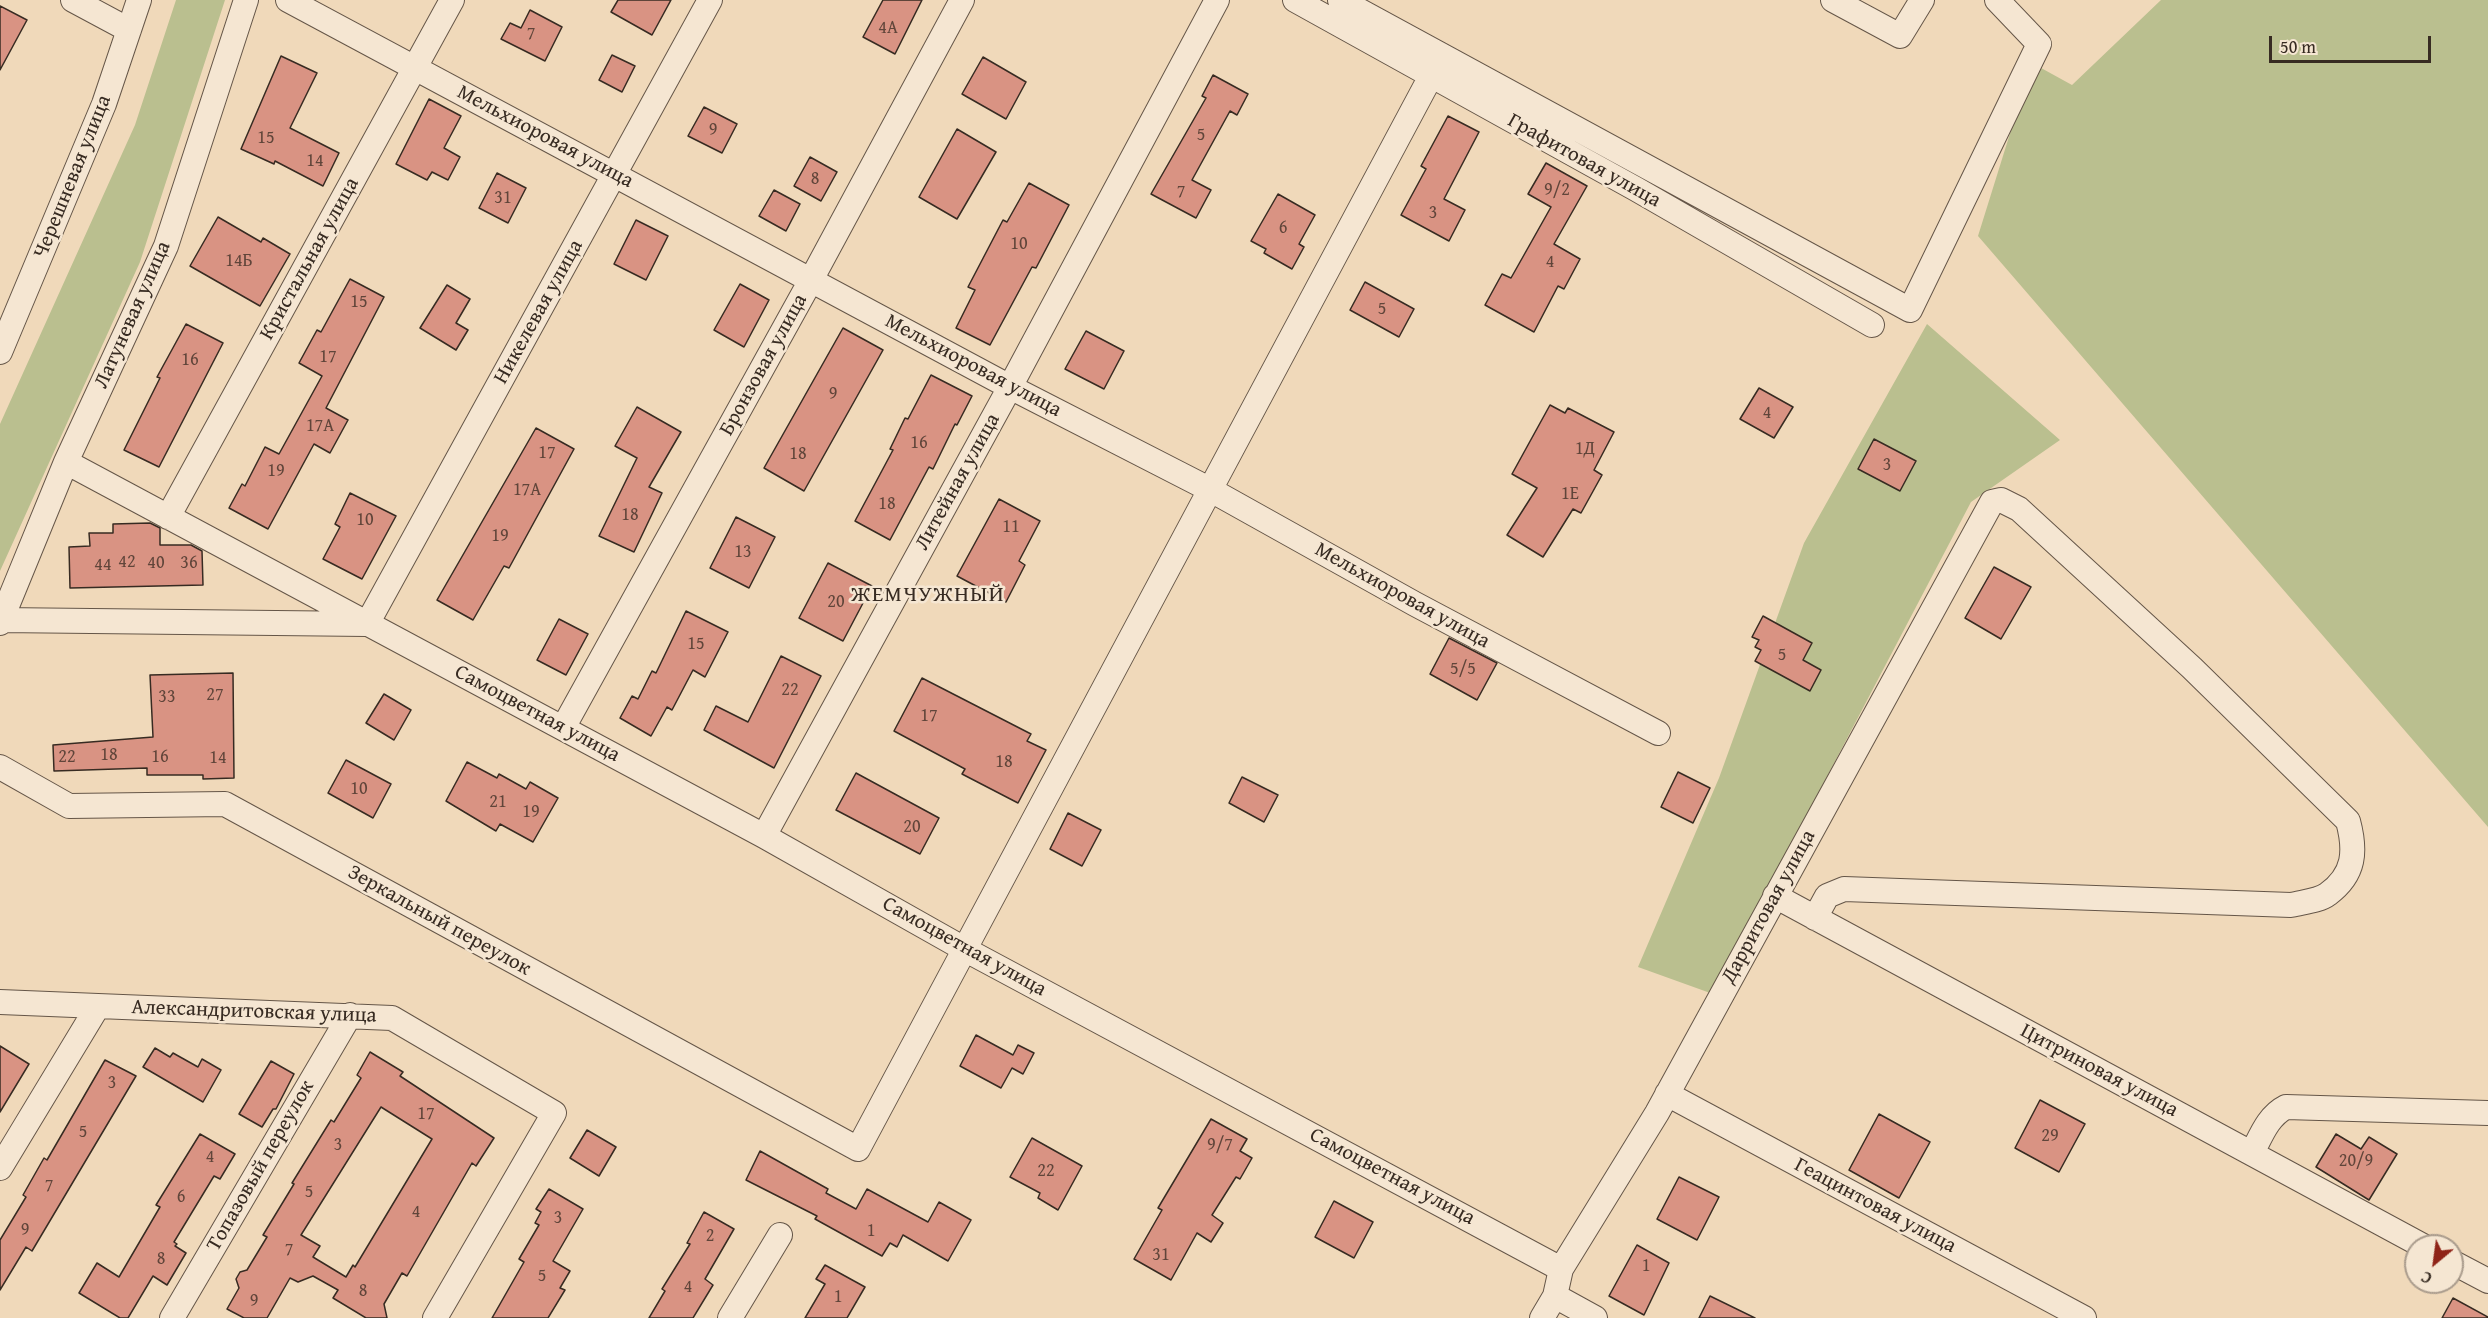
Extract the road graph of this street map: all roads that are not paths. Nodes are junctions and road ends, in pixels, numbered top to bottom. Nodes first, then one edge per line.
1 (73, 0) edge
2 (139, 0) edge
3 (246, 0) edge
4 (288, 0) edge
5 (452, 0) edge
6 (710, 0) edge
7 (962, 0) edge
8 (1217, 0) edge
9 (1295, 0) edge
10 (1340, 0) edge
11 (1833, 0) edge
12 (1922, 0) edge
13 (1997, 0) edge
14 (129, 30) junction
15 (415, 69) junction
16 (1431, 76) junction
17 (615, 175) junction
18 (811, 280) junction
19 (1872, 325) dead end
20 (0, 351) edge
21 (1010, 387) junction
22 (66, 462) junction
23 (1209, 489) junction
24 (168, 517) junction
25 (0, 621) edge
26 (367, 624) junction
27 (563, 728) junction
28 (1658, 734) dead end
29 (0, 767) edge
30 (764, 836) junction
31 (1775, 896) junction
32 (1815, 918) junction
33 (966, 950) junction
34 (0, 1002) edge
35 (98, 1006) junction
36 (350, 1015) junction
37 (1667, 1094) junction
38 (2488, 1113) edge
39 (2252, 1154) junction
40 (0, 1168) edge
41 (780, 1234) dead end
42 (2404, 1236) edge
43 (2464, 1268) edge
44 (1561, 1269) junction
45 (2488, 1281) edge
46 (1555, 1296) junction
47 (172, 1318) edge
48 (435, 1318) edge
49 (730, 1318) edge
50 (1542, 1318) edge
51 (1594, 1318) edge
52 (2084, 1318) edge

1 - 14 street
2 - 14 street, Черешневая улица
3 - 22 street, Латуневая улица
4 - 15 street, Мельхиоровая улица
5 - 15 street, Кристальная улица
6 - 17 street, Никелевая улица
7 - 18 street, Бронзовая улица
8 - 21 street, Литейная улица
9 - 16 street, Графитовая улица
10 - 13 street
11 - 12 street
14 - 20 street, Черешневая улица
15 - 17 street, Мельхиоровая улица
15 - 24 street, Кристальная улица
16 - 19 street, Графитовая улица
16 - 23 street
17 - 18 street, Мельхиоровая улица
17 - 26 street, Никелевая улица
18 - 21 street, Мельхиоровая улица
18 - 27 street, Бронзовая улица
21 - 23 street, Мельхиоровая улица
21 - 30 street, Литейная улица
22 - 24 street, Самоцветная улица
22 - 25 street, Латуневая улица
23 - 28 street, Мельхиоровая улица
23 - 33 street
24 - 26 street, Самоцветная улица
25 - 26 street, Самоцветная улица
26 - 27 street, Самоцветная улица
27 - 30 street, Самоцветная улица
29 - 33 street, Зеркальный переулок
30 - 33 street, Самоцветная улица
31 - 32 street, Цитриновая улица
31 - 32 street, Дарритовая улица
31 - 37 street, Дарритовая улица
32 - 39 street, Цитриновая улица
33 - 44 street, Самоцветная улица
34 - 35 street, Александритовская улица
35 - 36 street, Александритовская улица
35 - 40 street
36 - 47 street, Топазовый переулок
36 - 48 street, Александритовская улица
37 - 44 street, Дарритовая улица
37 - 52 street, Геацинтовая улица
38 - 39 street
39 - 42 street, Цитриновая улица
41 - 49 street
43 - 45 street
44 - 46 street, Дарритовая улица
46 - 50 street, Дарритовая улица
46 - 51 street

